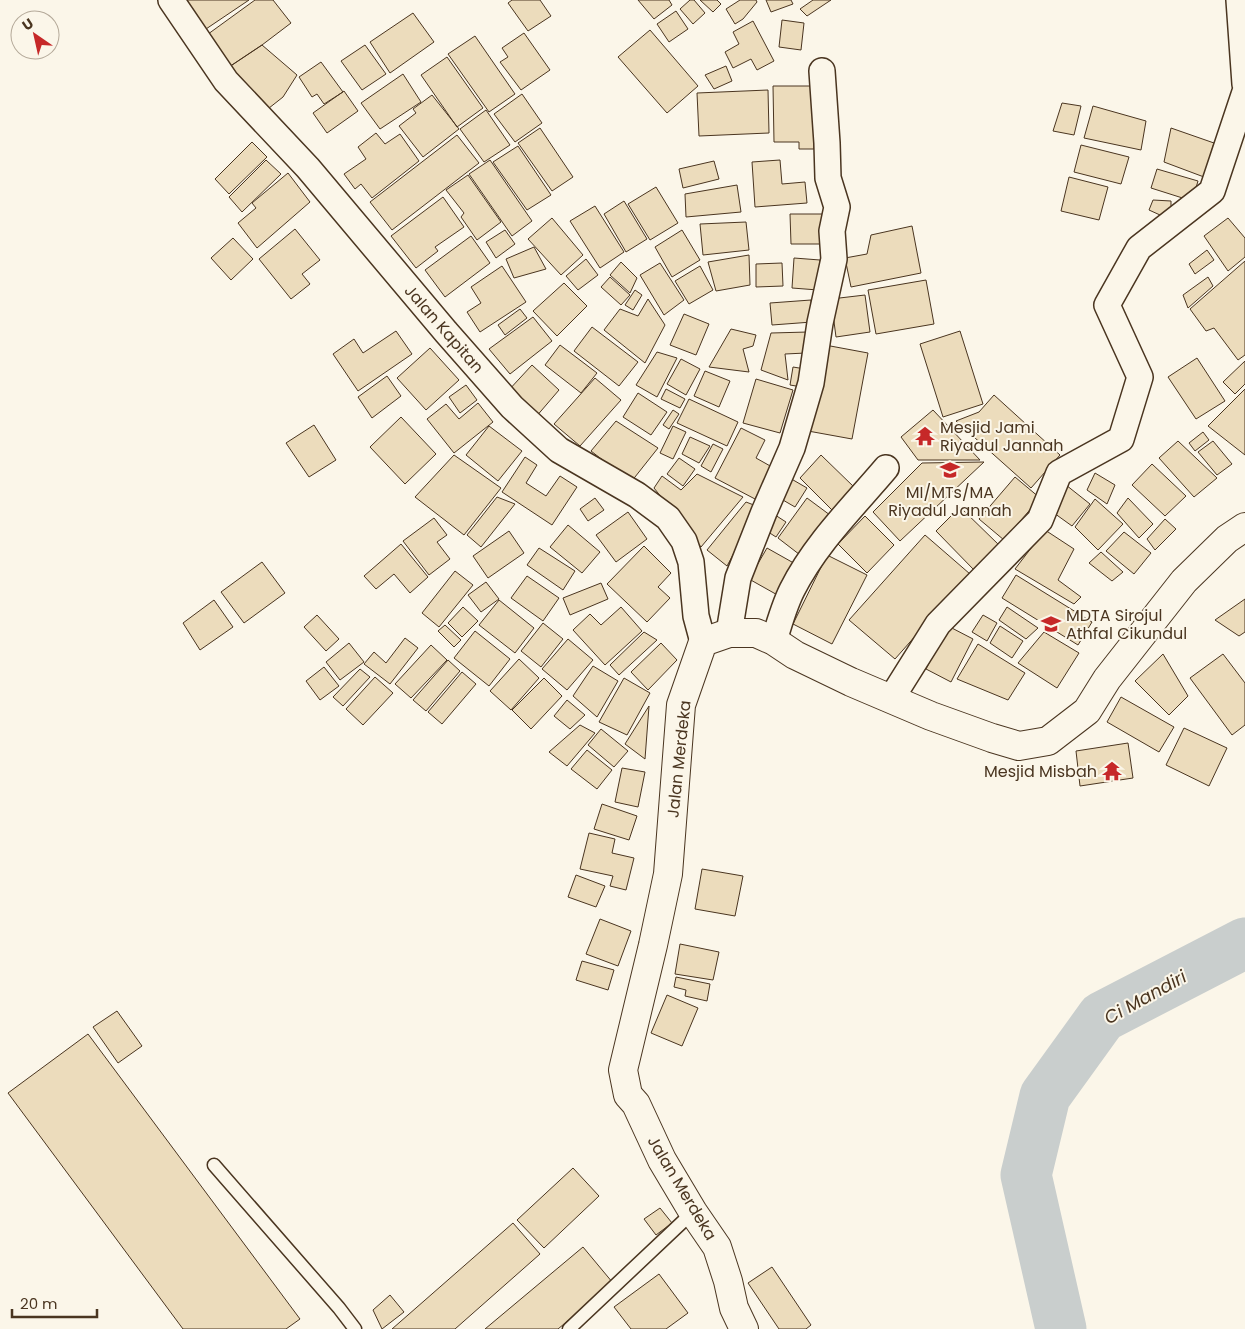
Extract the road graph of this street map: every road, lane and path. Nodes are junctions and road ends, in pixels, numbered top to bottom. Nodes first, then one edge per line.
1 (171, 0) edge
2 (1240, 0) edge
3 (822, 71) dead end
4 (1245, 84) edge
5 (1245, 92) edge
6 (886, 468) dead end
7 (1245, 527) edge
8 (729, 633) junction
9 (774, 641) junction
10 (703, 642) junction
11 (891, 699) junction
12 (214, 1165) dead end
13 (693, 1212) junction
14 (355, 1329) edge
15 (569, 1329) edge
16 (744, 1329) edge

1 - 10 street, Jalan Kapitan
2 - 4 street
3 - 8 street
5 - 11 street
6 - 9 street
7 - 11 street
8 - 9 street
8 - 10 street
9 - 11 street
10 - 13 street, Jalan Merdeka
12 - 14 lane
13 - 15 lane
13 - 16 street, Jalan Merdeka

